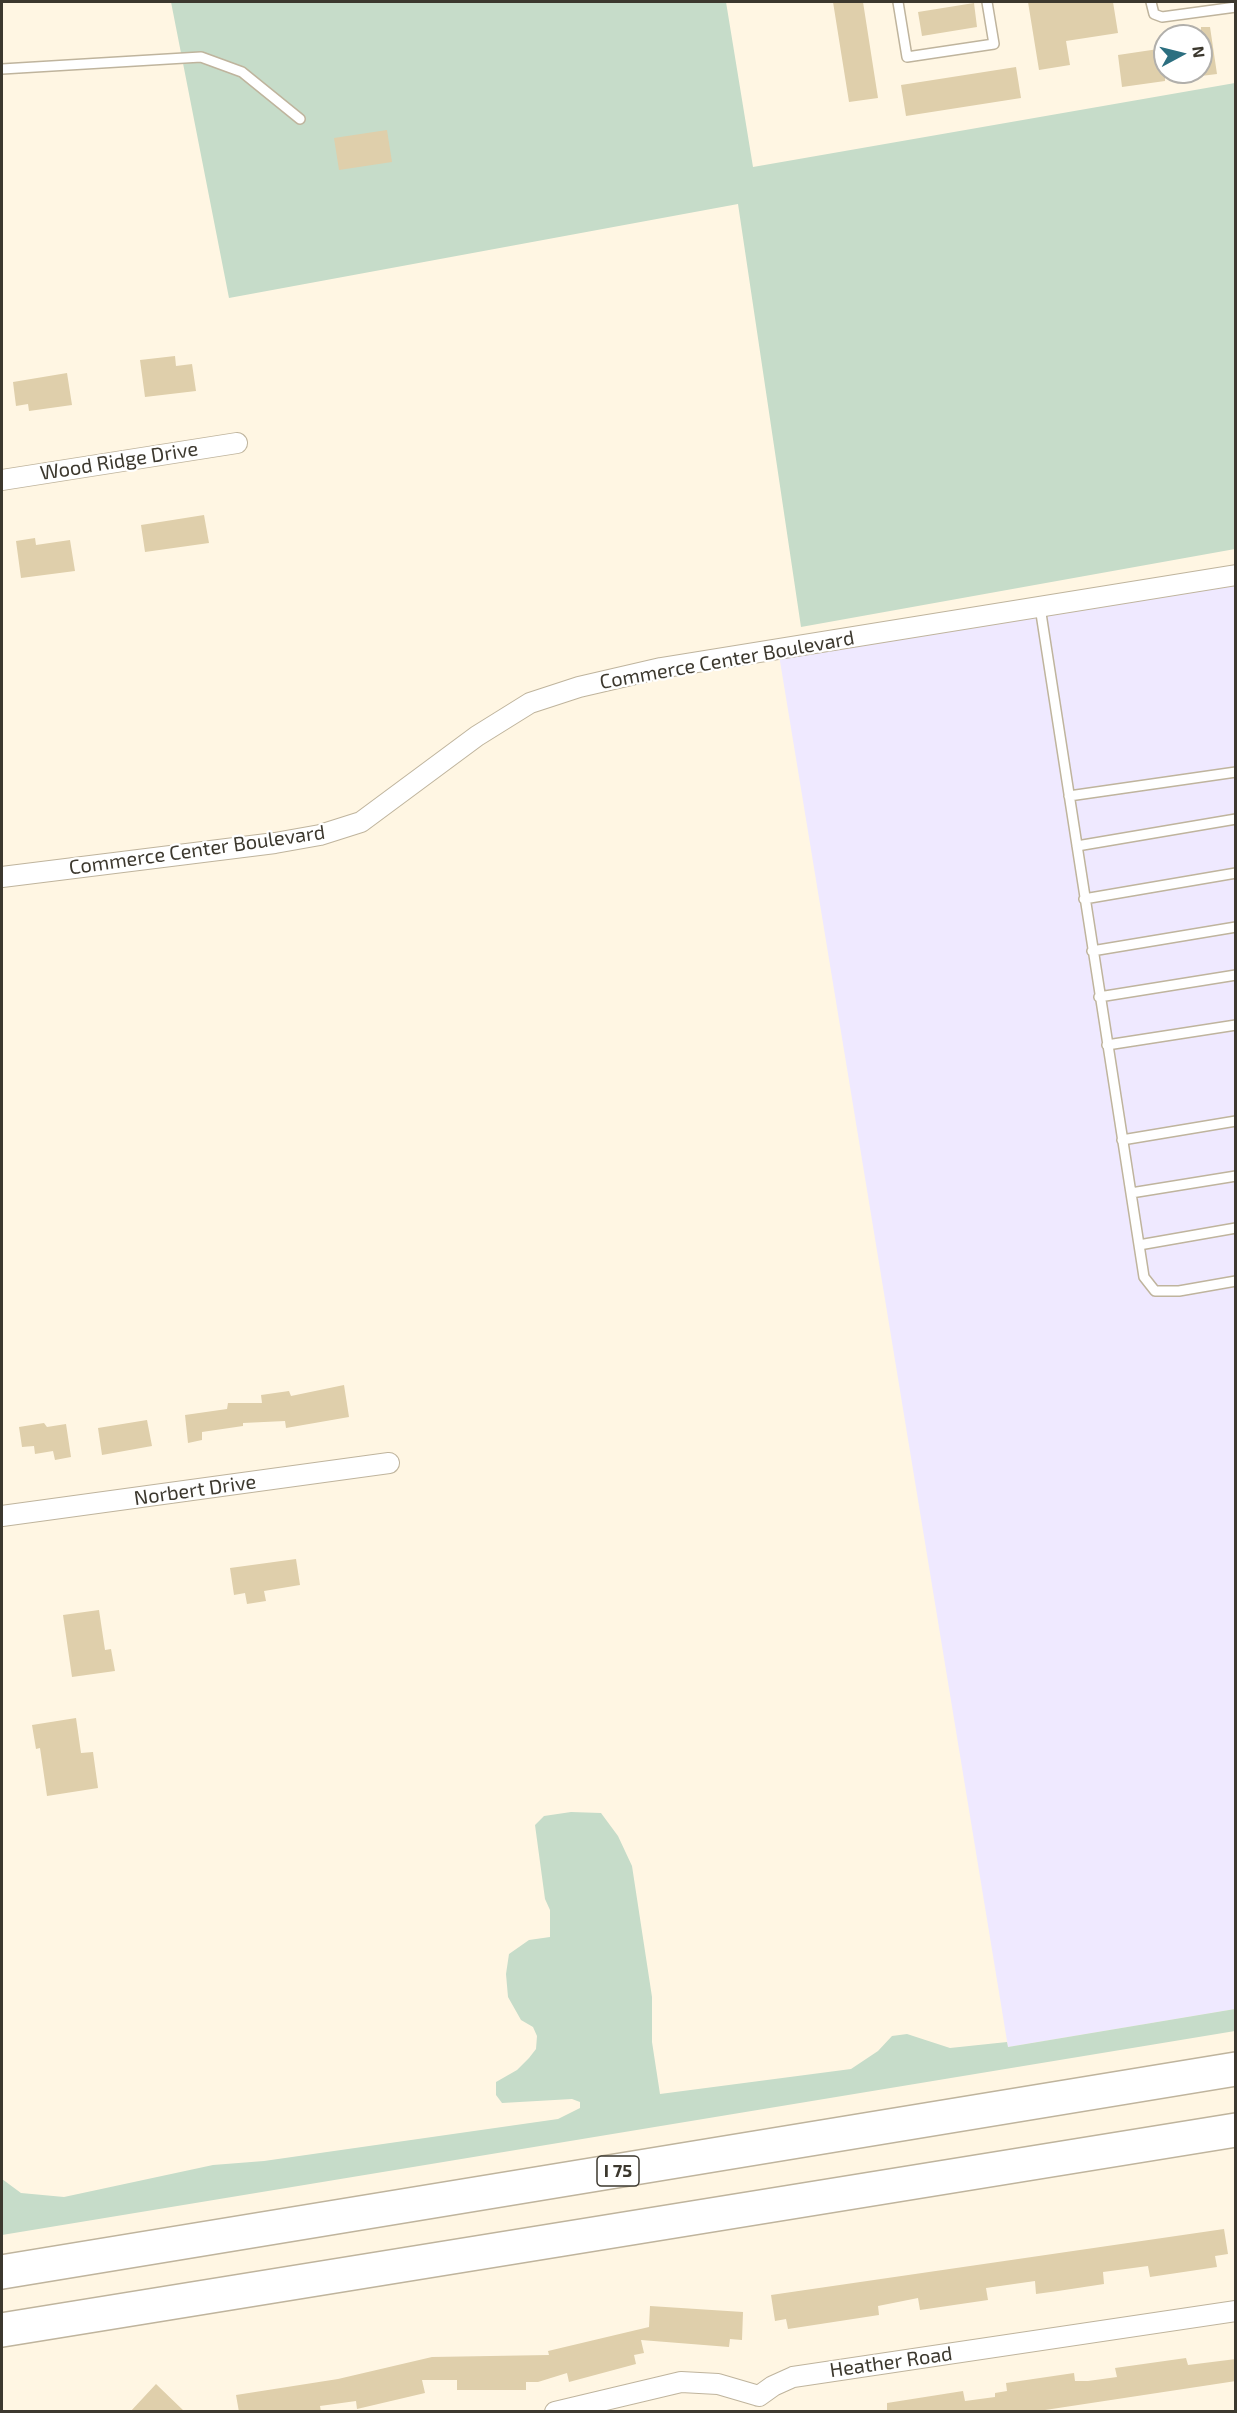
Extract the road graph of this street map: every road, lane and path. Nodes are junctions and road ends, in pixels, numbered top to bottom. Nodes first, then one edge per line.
1 (898, 2) edge
2 (987, 2) edge
3 (1151, 2) edge
4 (1236, 7) edge
5 (2, 69) edge
6 (300, 119) dead end
7 (237, 443) dead end
8 (2, 480) edge
9 (1236, 575) edge
10 (1040, 607) junction
11 (1236, 772) edge
12 (1069, 796) junction
13 (1236, 819) edge
14 (1077, 846) junction
15 (43, 872) junction
16 (1236, 873) edge
17 (2, 877) edge
18 (2, 886) edge
19 (1084, 899) junction
20 (1236, 927) edge
21 (1092, 951) junction
22 (1236, 975) edge
23 (1099, 997) junction
24 (1236, 1025) edge
25 (1107, 1045) junction
26 (1236, 1122) edge
27 (1122, 1140) junction
28 (1236, 1176) edge
29 (1131, 1192) junction
30 (1236, 1228) edge
31 (1139, 1245) junction
32 (1236, 1281) edge
33 (389, 1464) dead end
34 (2, 1516) edge
35 (1236, 2069) edge
36 (1236, 2130) edge
37 (2, 2272) edge
38 (1236, 2312) edge
39 (2, 2330) edge
40 (759, 2404) edge
41 (555, 2412) edge

1 - 2 lane
3 - 4 lane
5 - 6 lane
7 - 8 street, Wood Ridge Drive
9 - 10 street, Commerce Center Boulevard
10 - 12 lane
10 - 15 street, Commerce Center Boulevard
11 - 12 lane
12 - 14 lane
13 - 14 lane
14 - 19 lane
15 - 17 street, Commerce Center Boulevard
15 - 18 street, Commerce Center Boulevard
16 - 19 lane
19 - 21 lane
20 - 21 lane
21 - 23 lane
22 - 23 lane
23 - 25 lane
24 - 25 lane
25 - 27 lane
26 - 27 lane
27 - 29 lane
28 - 29 lane
29 - 31 lane
30 - 31 lane
31 - 32 lane
33 - 34 street, Norbert Drive
35 - 37 highway, I 75
36 - 39 highway
38 - 40 street, Heather Road
40 - 41 street, Heather Road

